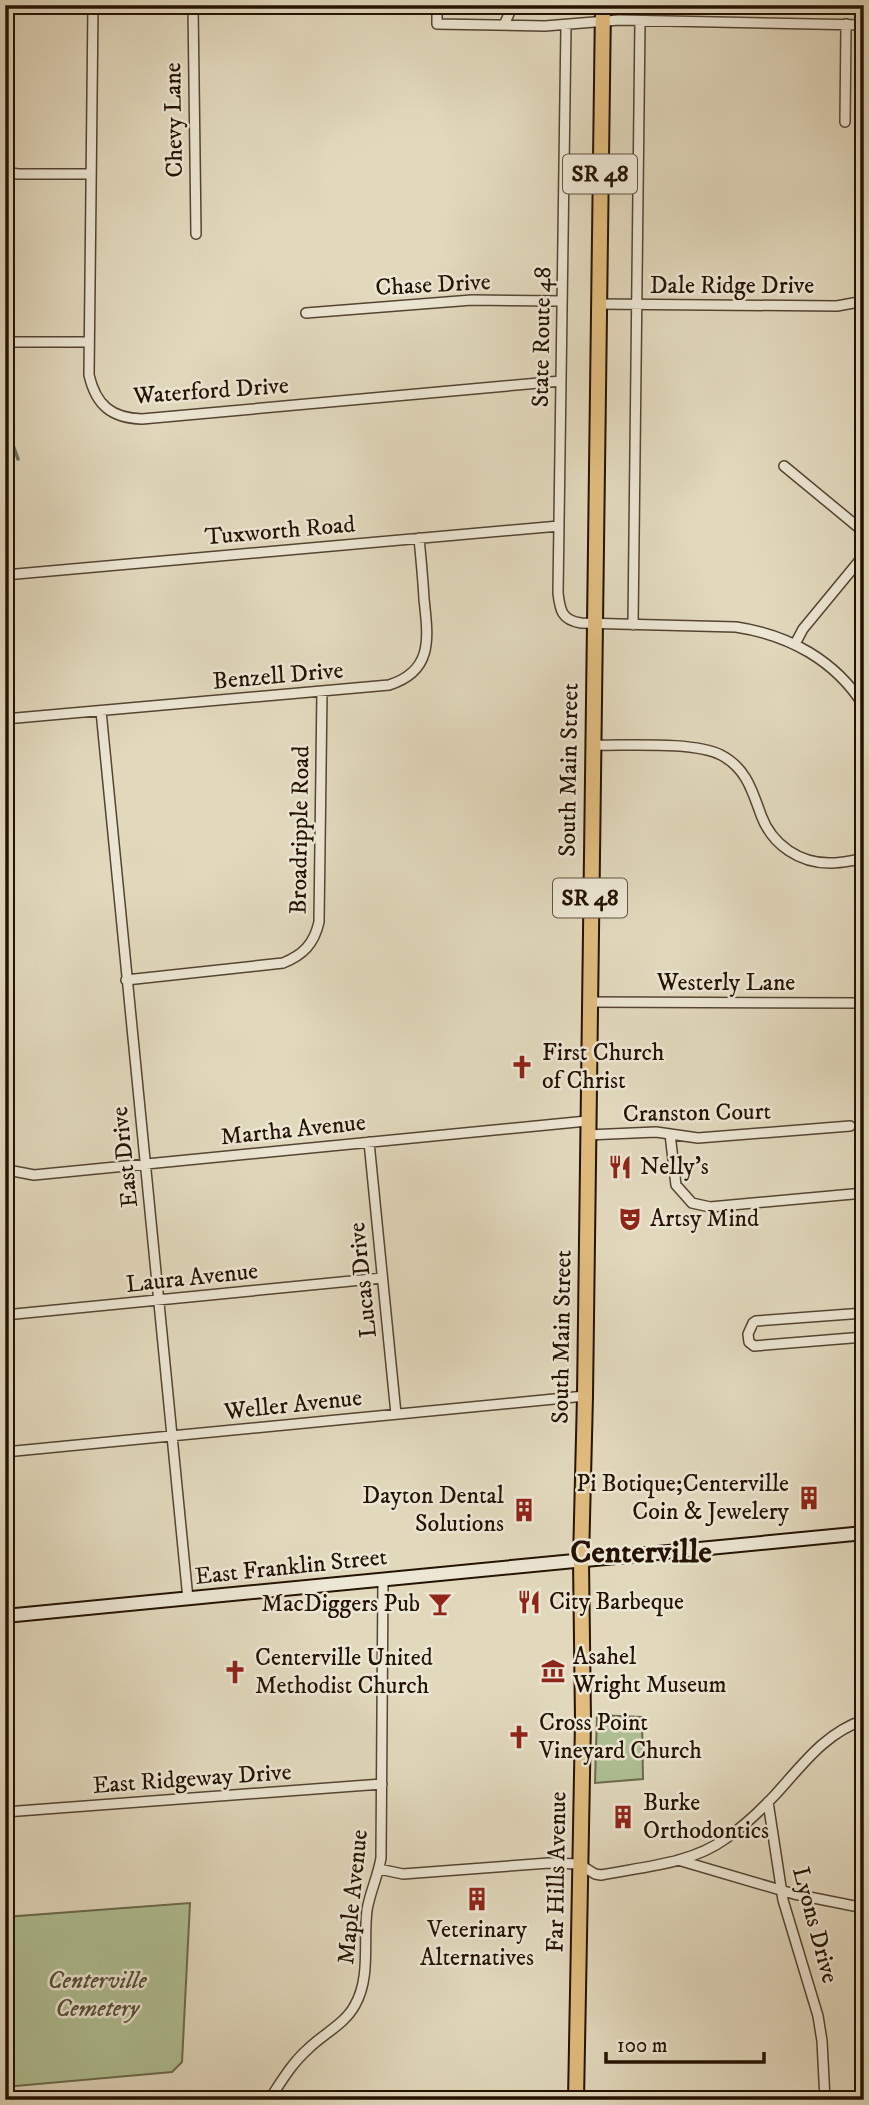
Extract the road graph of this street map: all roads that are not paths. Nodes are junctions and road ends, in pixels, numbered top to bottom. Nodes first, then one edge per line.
1 (93, 5) edge
2 (193, 5) edge
3 (437, 5) edge
4 (513, 5) edge
5 (603, 5) edge
6 (640, 21) junction
7 (602, 22) junction
8 (566, 24) junction
9 (846, 24) junction
10 (864, 24) edge
11 (504, 25) junction
12 (845, 122) dead end
13 (5, 172) edge
14 (91, 174) junction
15 (196, 234) dead end
16 (561, 301) junction
17 (864, 301) edge
18 (598, 304) junction
19 (637, 305) junction
20 (306, 313) dead end
21 (5, 342) edge
22 (89, 342) junction
23 (561, 381) junction
24 (783, 466) dead end
25 (559, 526) junction
26 (864, 532) edge
27 (419, 538) junction
28 (864, 555) edge
29 (5, 575) edge
30 (594, 624) junction
31 (632, 625) junction
32 (795, 644) junction
33 (322, 691) junction
34 (864, 706) edge
35 (101, 711) junction
36 (5, 719) edge
37 (593, 745) junction
38 (864, 859) edge
39 (126, 980) junction
40 (589, 1002) junction
41 (864, 1003) edge
42 (850, 1126) dead end
43 (587, 1128) junction
44 (670, 1134) junction
45 (369, 1142) junction
46 (145, 1164) junction
47 (5, 1167) edge
48 (864, 1193) edge
49 (382, 1278) junction
50 (158, 1300) junction
51 (864, 1313) edge
52 (5, 1315) edge
53 (864, 1337) edge
54 (584, 1396) junction
55 (396, 1414) junction
56 (172, 1436) junction
57 (5, 1452) edge
58 (864, 1533) edge
59 (581, 1560) junction
60 (383, 1579) junction
61 (188, 1599) junction
62 (5, 1616) edge
63 (864, 1720) edge
64 (382, 1784) junction
65 (768, 1802) junction
66 (5, 1812) edge
67 (678, 1860) junction
68 (579, 1864) junction
69 (379, 1869) junction
70 (781, 1890) junction
71 (864, 1908) edge
72 (269, 2100) edge
73 (576, 2100) edge
74 (825, 2100) edge

1 - 14 street, Waterford Drive
2 - 15 street, Chevy Lane
3 - 11 street
4 - 11 street
5 - 7 main road, SR 48
6 - 7 street
6 - 9 street
6 - 19 street
7 - 8 street
7 - 18 main road, South Main Street / SR 48
8 - 11 street
8 - 16 street, State Route 48
9 - 10 street
9 - 12 street
13 - 14 street
14 - 22 street, Waterford Drive
16 - 20 street, Chase Drive
16 - 23 street, State Route 48
17 - 19 street, Dale Ridge Drive
18 - 19 street, Dale Ridge Drive
18 - 30 main road, South Main Street / SR 48
19 - 31 street
21 - 22 street
22 - 23 street, Waterford Drive
23 - 25 street, State Route 48
24 - 26 street
25 - 27 street, Tuxworth Road
25 - 30 street, State Route 48
27 - 29 street, Tuxworth Road
27 - 33 street, Benzell Drive
28 - 32 street
30 - 31 street, State Route 48
30 - 37 main road, South Main Street / SR 48
31 - 32 street, State Route 48
32 - 34 street, State Route 48
33 - 35 street, Benzell Drive
33 - 39 street, Broadripple Road
35 - 36 street, Benzell Drive
35 - 39 street, East Drive
37 - 38 street
37 - 40 main road, South Main Street / SR 48
39 - 46 street, East Drive
40 - 41 street, Westerly Lane
40 - 43 main road, South Main Street / SR 48
42 - 44 street, Cranston Court
43 - 44 street, Cranston Court
43 - 45 street, Martha Avenue
43 - 54 main road, South Main Street / SR 48
44 - 48 street
45 - 46 street, Martha Avenue
45 - 49 street, Lucas Drive
46 - 47 street, Martha Avenue
46 - 50 street, East Drive
49 - 50 street, Laura Avenue
49 - 55 street, Lucas Drive
50 - 52 street, Laura Avenue
50 - 56 street, East Drive
51 - 53 street
54 - 55 street, Weller Avenue
54 - 59 main road, South Main Street / SR 48
55 - 56 street, Weller Avenue
56 - 57 street, Weller Avenue
56 - 61 street, East Drive
58 - 59 street, East Franklin Street
59 - 60 street, East Franklin Street
59 - 68 main road, Far Hills Avenue / SR 48
60 - 61 street, East Franklin Street
60 - 64 street, Maple Avenue
61 - 62 street, East Franklin Street
63 - 65 street
64 - 66 street, East Ridgeway Drive
64 - 69 street, Maple Avenue
65 - 67 street
65 - 70 street, Lyons Drive
67 - 68 street
67 - 70 street
68 - 69 street
68 - 73 main road, Far Hills Avenue / SR 48
69 - 72 street, Maple Avenue
70 - 71 street
70 - 74 street, Lyons Drive

